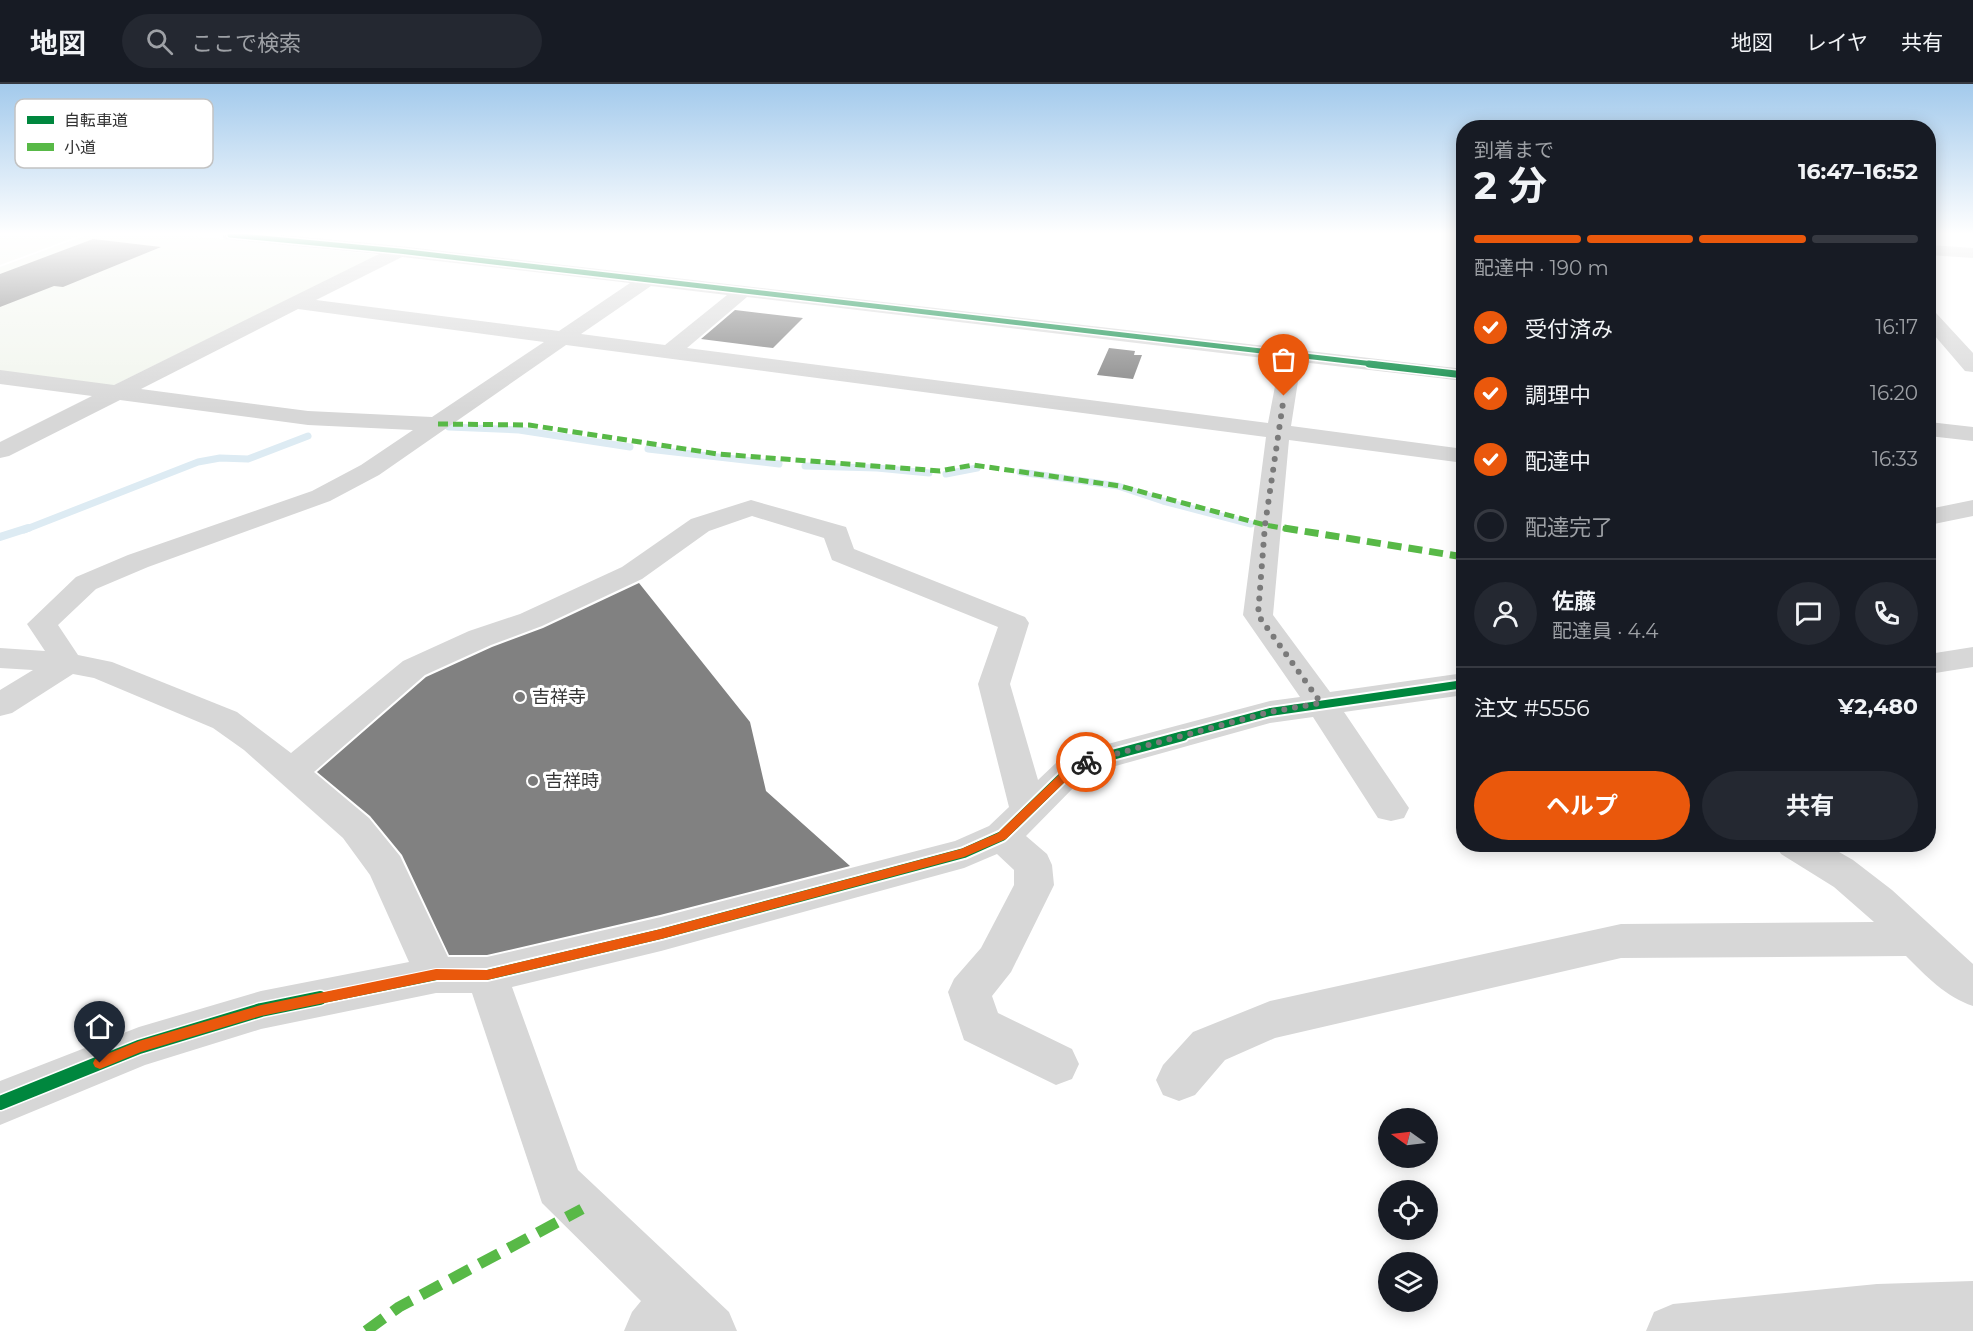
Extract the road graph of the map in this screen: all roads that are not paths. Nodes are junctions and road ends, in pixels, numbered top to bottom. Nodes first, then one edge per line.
1 (315, 293) edge
2 (628, 293) edge
3 (740, 293) edge
4 (762, 293) edge
5 (295, 303) junction
6 (1936, 325) edge
7 (564, 339) junction
8 (670, 352) junction
9 (1292, 355) junction
10 (1973, 366) edge
11 (1456, 374) edge
12 (0, 377) edge
13 (116, 393) junction
14 (438, 424) junction
15 (1936, 430) edge
16 (1278, 432) junction
17 (1973, 434) edge
18 (0, 451) edge
19 (1456, 455) edge
20 (1973, 508) edge
21 (1936, 516) edge
22 (1973, 657) edge
23 (0, 658) edge
24 (68, 663) junction
25 (1936, 663) edge
26 (1456, 685) edge
27 (1321, 703) junction
28 (0, 705) edge
29 (292, 772) junction
30 (1391, 808) dead end
31 (1015, 823) junction
32 (1807, 852) edge
33 (1915, 939) junction
34 (436, 975) junction
35 (487, 975) junction
36 (1973, 988) edge
37 (1056, 1064) dead end
38 (1179, 1080) dead end
39 (0, 1103) edge
40 (1973, 1308) edge
41 (679, 1320) edge
42 (1673, 1331) edge

1 - 5 street
2 - 7 street
3 - 8 street
4 - 9 street
5 - 7 street
5 - 13 street
6 - 10 street
7 - 8 street
7 - 14 street
8 - 16 street
9 - 11 street
9 - 16 street
12 - 13 street
13 - 14 street
13 - 18 street
14 - 24 street
15 - 17 street
16 - 19 street
16 - 27 street
20 - 21 street
22 - 25 street
23 - 24 street
24 - 28 street
24 - 29 street
26 - 27 street
27 - 30 street
27 - 31 street
29 - 31 street
29 - 34 street
31 - 35 street
31 - 37 street
32 - 33 street
33 - 36 street
33 - 38 street
34 - 35 street
34 - 39 street
35 - 41 street
40 - 42 street

